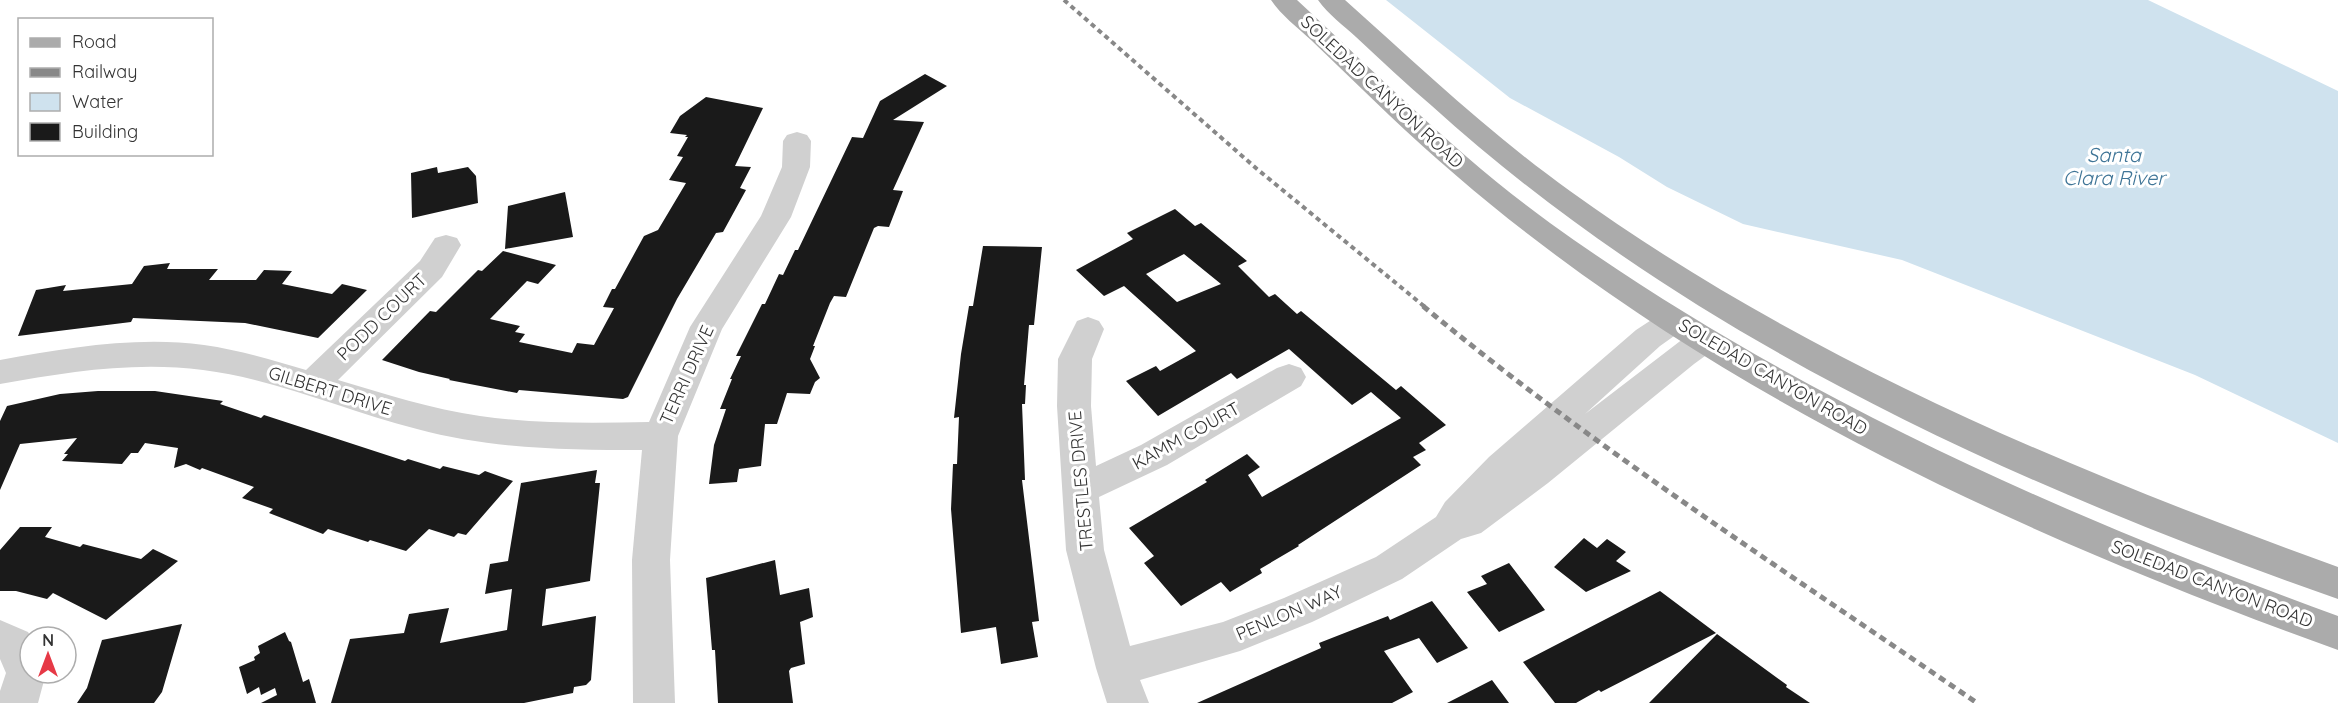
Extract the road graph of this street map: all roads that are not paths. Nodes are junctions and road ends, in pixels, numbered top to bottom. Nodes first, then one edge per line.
1 (1283, 0) edge
2 (1330, 0) edge
3 (797, 141) dead end
4 (446, 245) dead end
5 (1673, 321) junction
6 (1088, 329) dead end
7 (1704, 340) junction
8 (0, 372) edge
9 (1289, 377) dead end
10 (313, 384) junction
11 (661, 436) junction
12 (2014, 456) junction
13 (1080, 490) junction
14 (1449, 528) junction
15 (2338, 583) edge
16 (2338, 633) edge
17 (0, 637) edge
18 (1122, 686) edge
19 (17, 703) edge
20 (654, 703) edge

1 - 5 main road, SOLEDAD CANYON ROAD
2 - 12 main road, SOLEDAD CANYON ROAD
3 - 11 street, TERRI DRIVE
4 - 10 street, PODD COURT
5 - 7 main road, SOLEDAD CANYON ROAD
5 - 12 main road
5 - 14 street
6 - 13 street, TRESTLES DRIVE
7 - 14 street
7 - 16 main road, SOLEDAD CANYON ROAD
8 - 10 street, GILBERT DRIVE
9 - 13 street, KAMM COURT
10 - 11 street, GILBERT DRIVE
11 - 20 street, TERRI DRIVE
12 - 15 main road, SOLEDAD CANYON ROAD
13 - 18 street, TRESTLES DRIVE
14 - 18 street, PENLON WAY
17 - 19 street

